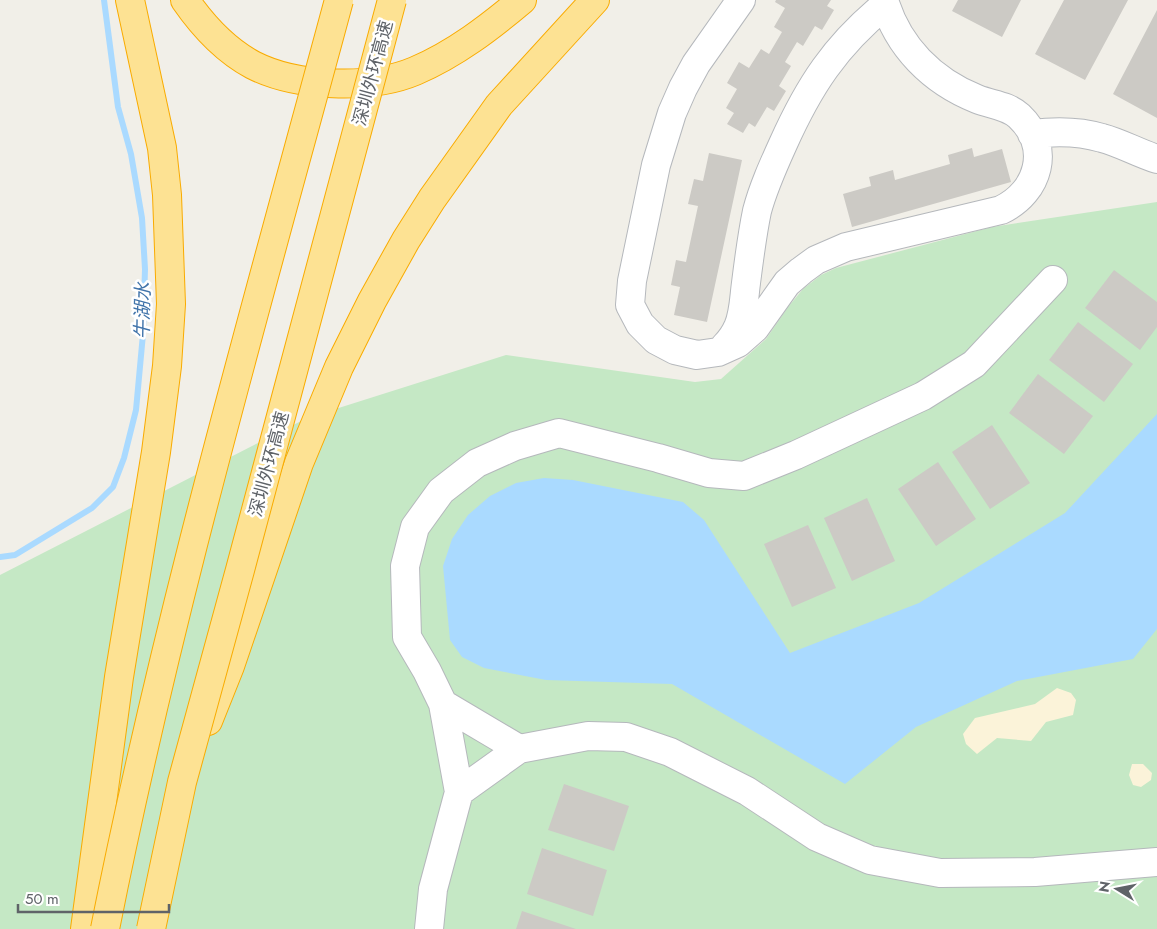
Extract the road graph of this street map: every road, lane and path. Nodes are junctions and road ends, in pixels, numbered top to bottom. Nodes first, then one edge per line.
1 (130, 0) edge
2 (185, 0) edge
3 (339, 0) edge
4 (392, 0) edge
5 (522, 0) edge
6 (595, 0) edge
7 (741, 0) edge
8 (884, 3) edge
9 (1032, 134) junction
10 (1157, 159) edge
11 (749, 252) junction
12 (794, 277) junction
13 (1053, 280) dead end
14 (718, 352) junction
15 (442, 704) junction
16 (519, 749) junction
17 (182, 782) junction
18 (459, 792) junction
19 (1157, 862) edge
20 (85, 929) edge
21 (105, 929) edge
22 (151, 929) edge
23 (429, 929) edge

1 - 20 highway
2 - 5 highway
3 - 21 highway, bridge
4 - 17 highway, 深圳外环高速, bridge
6 - 17 highway, bridge
7 - 14 street
8 - 9 street
8 - 11 street
9 - 10 street
9 - 12 street
11 - 12 street
11 - 14 street
12 - 14 street
13 - 15 street
15 - 16 street
15 - 18 street
16 - 18 street
16 - 19 street
17 - 22 highway, 深圳外环高速, bridge
18 - 23 street

